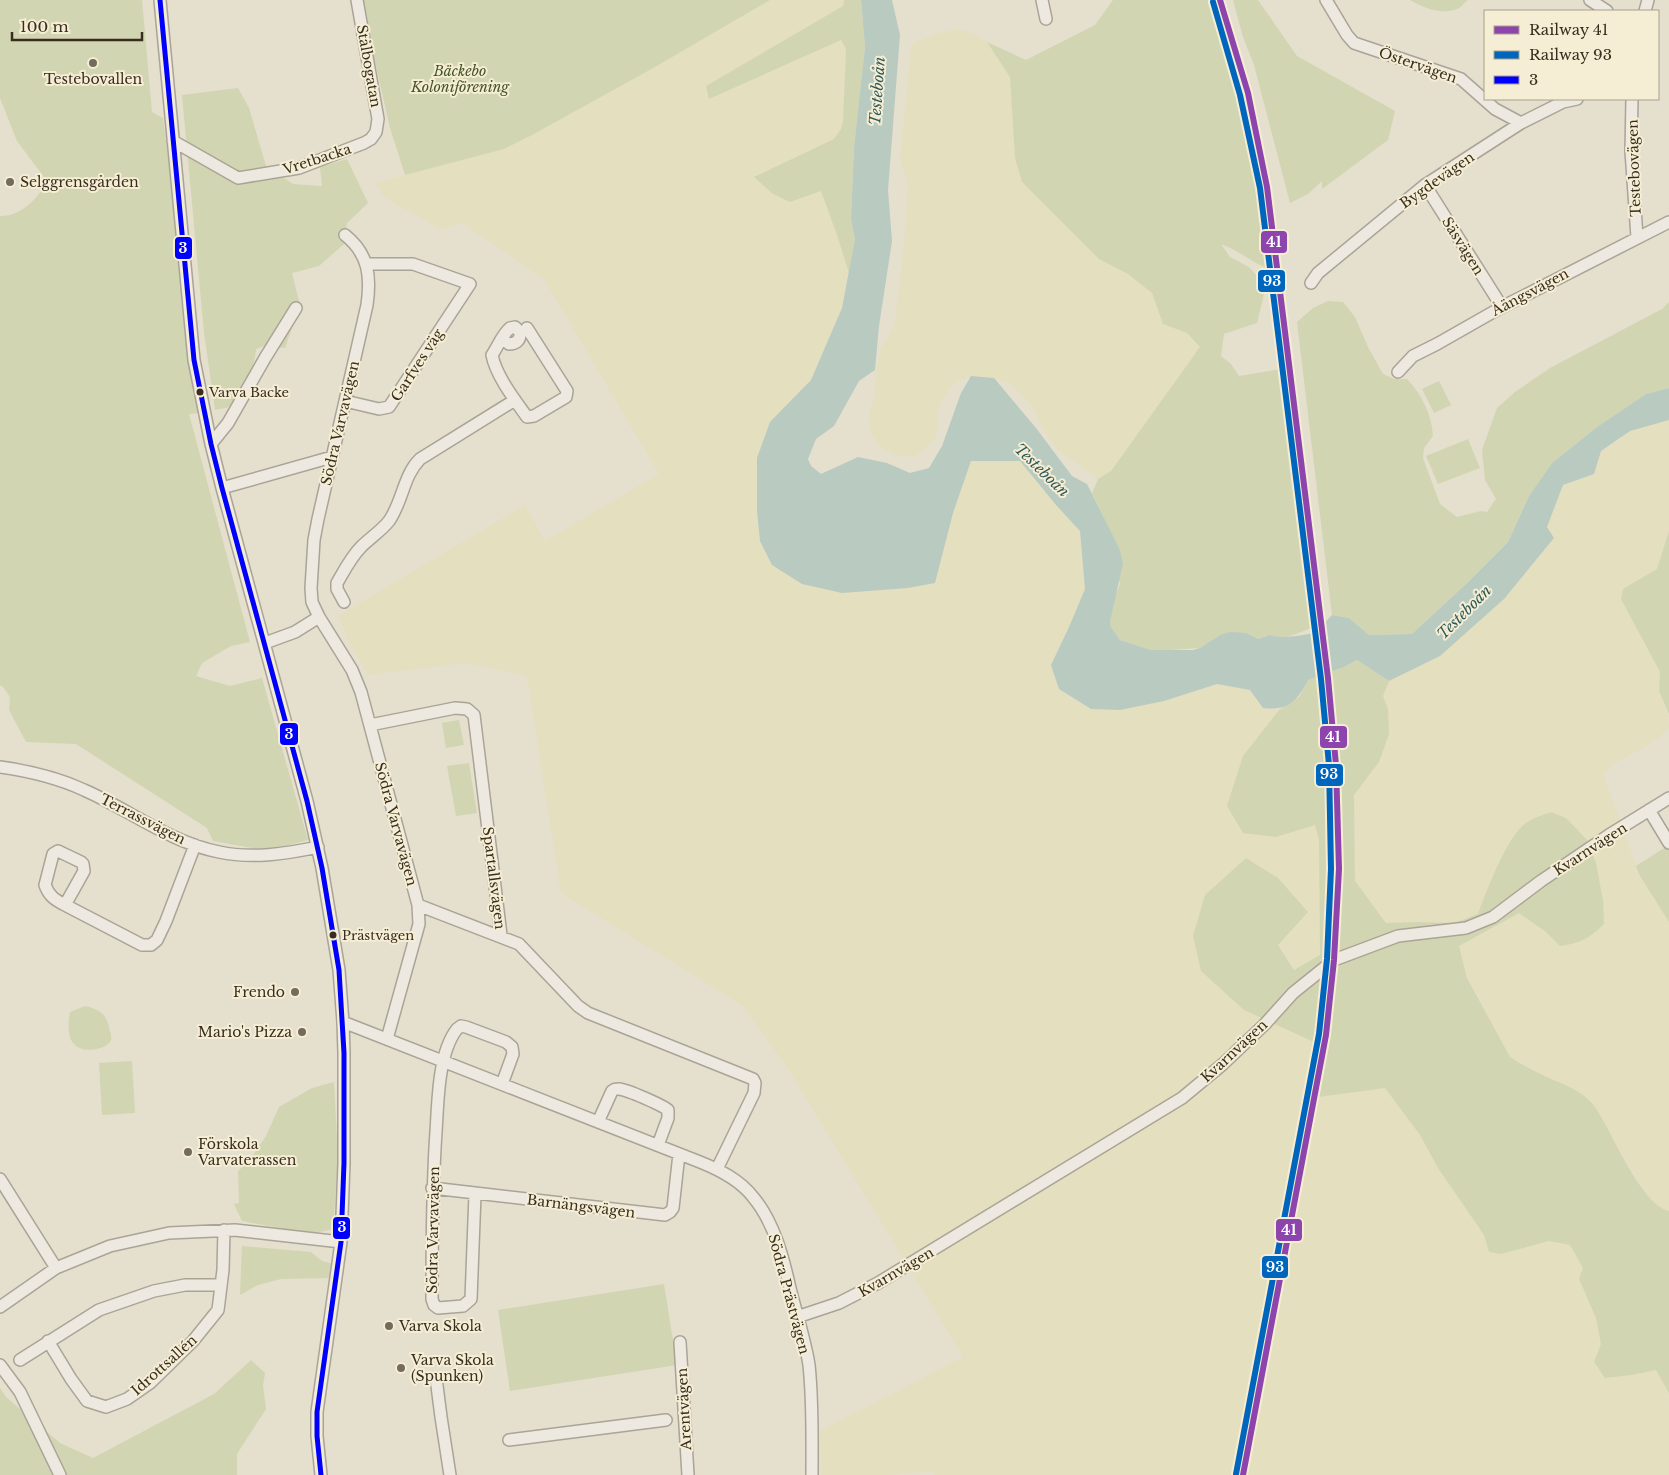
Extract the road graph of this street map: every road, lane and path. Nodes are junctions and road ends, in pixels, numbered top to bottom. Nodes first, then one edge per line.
1 (160, 0) edge
2 (357, 0) edge
3 (1042, 0) edge
4 (1326, 0) edge
5 (1590, 0) edge
6 (1605, 10) edge
7 (1046, 19) dead end
8 (1484, 99) edge
9 (1486, 100) edge
10 (1572, 100) edge
11 (1632, 100) edge
12 (1521, 123) junction
13 (376, 132) joint
14 (173, 141) junction
15 (1425, 185) junction
16 (1669, 222) edge
17 (345, 235) dead end
18 (1637, 237) junction
19 (367, 264) junction
20 (1311, 283) dead end
21 (1502, 307) junction
22 (296, 308) dead end
23 (527, 328) dead end
24 (502, 339) dead end
25 (1398, 372) dead end
26 (515, 400) junction
27 (345, 401) junction
28 (211, 444) junction
29 (332, 457) junction
30 (222, 488) junction
31 (344, 602) dead end
32 (319, 617) junction
33 (265, 642) junction
34 (370, 725) junction
35 (0, 767) edge
36 (1669, 798) edge
37 (1649, 810) junction
38 (1669, 843) edge
39 (195, 845) junction
40 (318, 847) junction
41 (65, 905) junction
42 (418, 905) junction
43 (500, 935) junction
44 (343, 1022) junction
45 (387, 1039) junction
46 (443, 1061) junction
47 (502, 1084) junction
48 (598, 1122) junction
49 (658, 1145) junction
50 (679, 1154) junction
51 (717, 1169) junction
52 (0, 1179) edge
53 (432, 1188) junction
54 (475, 1194) junction
55 (224, 1230) junction
56 (341, 1242) junction
57 (56, 1268) junction
58 (221, 1285) junction
59 (0, 1307) edge
60 (797, 1317) junction
61 (48, 1341) junction
62 (680, 1342) dead end
63 (20, 1360) dead end
64 (0, 1365) edge
65 (436, 1378) dead end
66 (666, 1420) dead end
67 (509, 1440) dead end
68 (60, 1475) edge
69 (321, 1475) edge
70 (450, 1475) edge
71 (688, 1475) edge
72 (812, 1475) edge

1 - 14 street
2 - 13 street, Stålbogatan
3 - 7 street
4 - 8 street, Östervägen
5 - 6 street
9 - 12 street, Östervägen
10 - 12 street, Bygdevägen
11 - 18 street, Testebovägen
12 - 15 street, Bygdevägen
13 - 14 street, Vretbacka
14 - 28 street
15 - 20 street, Bygdevägen
15 - 21 street, Säsvägen
16 - 18 street, Åängsvägen
17 - 19 street, Södra Varvavägen
18 - 21 street, Åängsvägen
19 - 27 street, Södra Varvavägen
19 - 27 street, Garfves väg
21 - 25 street, Åängsvägen
22 - 28 street
23 - 26 street
24 - 26 street
26 - 31 street
27 - 29 street, Södra Varvavägen
28 - 30 street
29 - 30 street
29 - 32 street, Södra Varvavägen
30 - 33 street
32 - 33 street
32 - 34 street, Södra Varvavägen
33 - 40 street
34 - 42 street, Södra Varvavägen
34 - 43 street, Spartallsvägen
35 - 39 street, Terrassvägen
36 - 37 street, Kvarnvägen
37 - 38 street
37 - 60 street, Kvarnvägen
39 - 40 street, Terrassvägen
39 - 41 street
40 - 44 street
41 - 41 street
42 - 43 street
42 - 45 street, Södra Varvavägen
43 - 51 street, Spartallsvägen
44 - 45 street, Södra Prästvägen
44 - 56 street
45 - 46 street, Södra Prästvägen
46 - 47 street, Södra Prästvägen
46 - 47 street
46 - 53 street, Södra Varvavägen
47 - 48 street, Södra Prästvägen
48 - 49 street, Södra Prästvägen
48 - 49 street
49 - 50 street, Södra Prästvägen
50 - 51 street, Södra Prästvägen
50 - 54 street, Barnängsvägen
51 - 60 street, Södra Prästvägen
52 - 57 street
53 - 54 street, Barnängsvägen
53 - 54 street, Södra Varvavägen
55 - 56 street
55 - 57 street
55 - 58 street, Idrottsallén
56 - 69 street
57 - 59 street
58 - 61 street
58 - 61 street, Idrottsallén
60 - 72 street, Södra Prästvägen
61 - 63 street
62 - 71 street, Arentvägen
64 - 68 street
65 - 70 street
66 - 67 street

